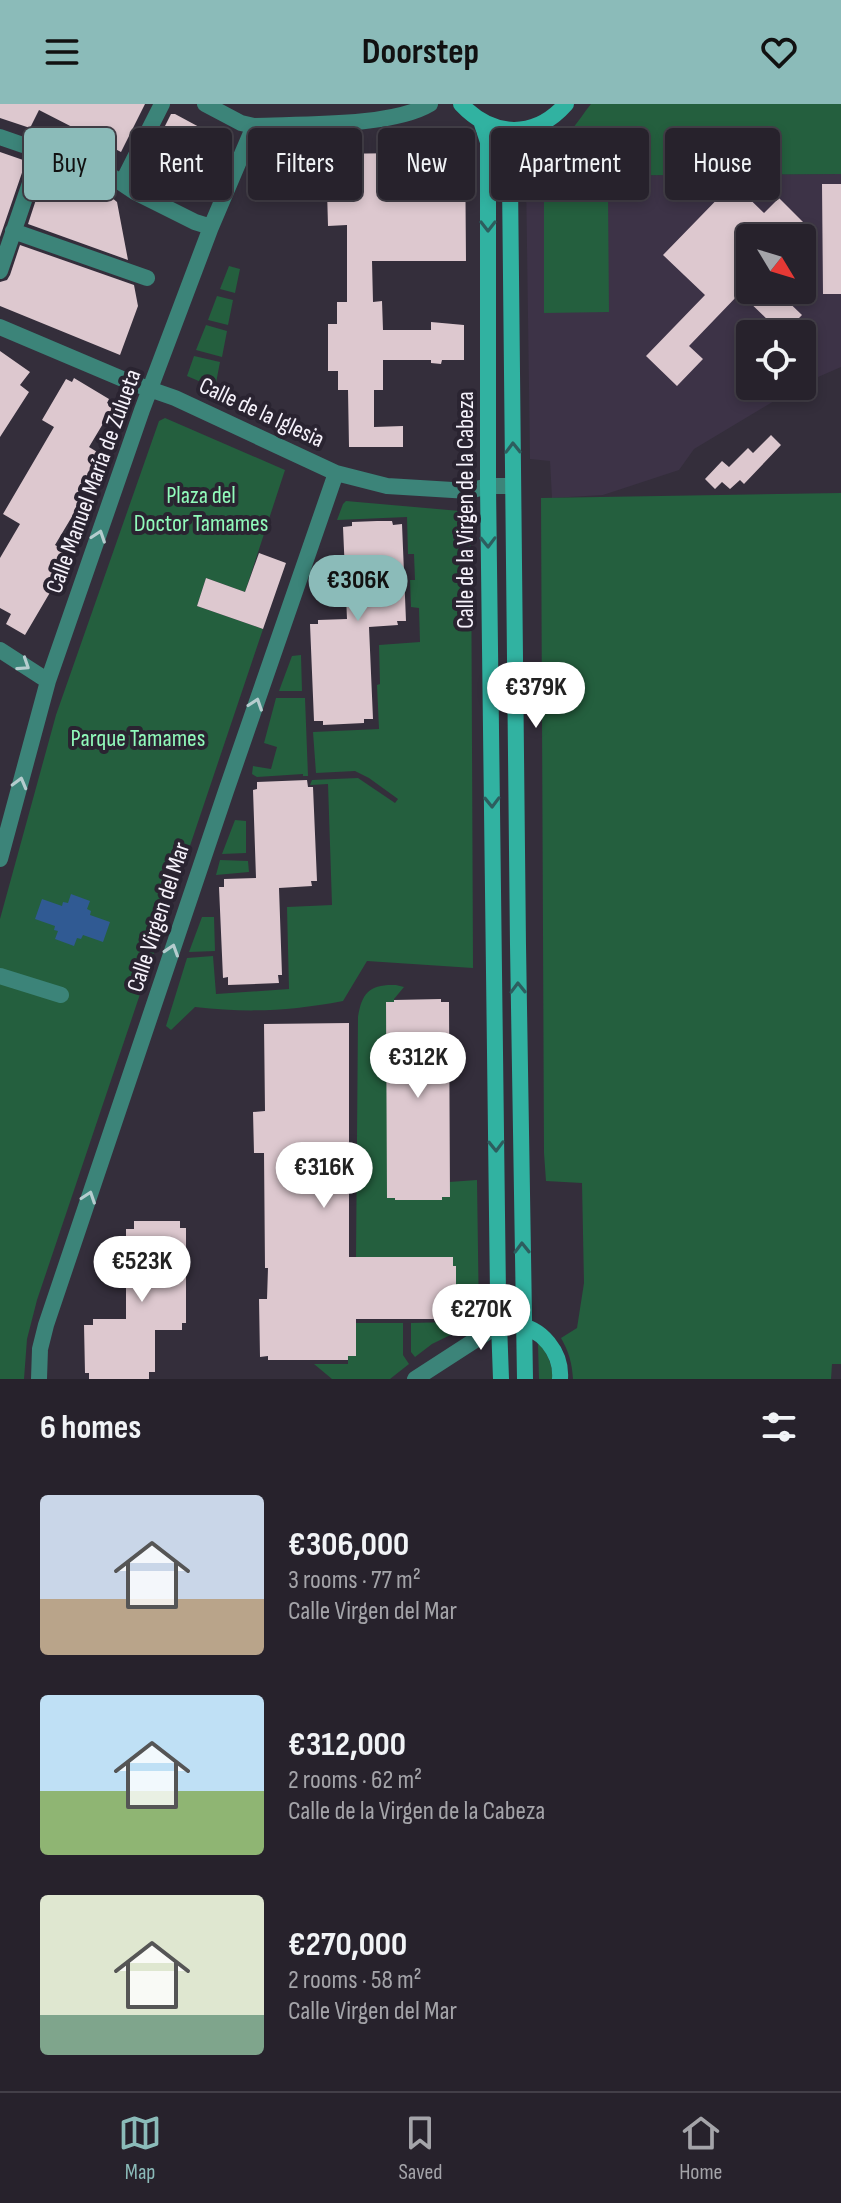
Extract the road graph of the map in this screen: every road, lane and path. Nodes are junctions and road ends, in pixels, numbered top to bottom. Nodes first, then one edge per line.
1 (162, 104) edge
2 (205, 104) edge
3 (430, 104) edge
4 (461, 104) edge
5 (566, 104) edge
6 (481, 121) junction
7 (254, 126) junction
8 (499, 128) edge
9 (529, 128) edge
10 (0, 137) edge
11 (24, 145) edge
12 (115, 178) edge
13 (122, 183) junction
14 (24, 199) edge
15 (510, 200) edge
16 (211, 227) junction
17 (13, 231) junction
18 (0, 271) edge
19 (147, 278) dead end
20 (0, 327) edge
21 (150, 390) junction
22 (336, 473) junction
23 (488, 486) junction
24 (513, 486) junction
25 (0, 650) edge
26 (48, 681) junction
27 (0, 859) edge
28 (0, 976) edge
29 (61, 995) dead end
30 (500, 1324) junction
31 (524, 1326) junction
32 (39, 1379) edge
33 (415, 1379) edge
34 (501, 1379) edge
35 (525, 1379) edge
36 (560, 1379) edge

1 - 13 street
2 - 7 street
3 - 7 street
4 - 6 main road
5 - 9 main road
6 - 8 main road
6 -> 23 main road, Calle de la Virgen de la Cabeza
7 - 16 street, Calle Manuel María de Zulueta
10 - 11 street
12 - 13 street
13 - 16 street
14 - 17 street
24 -> 15 main road, Calle de la Virgen de la Cabeza
16 - 21 street, Calle Manuel María de Zulueta
17 - 18 street
17 - 19 street
20 - 21 street, Calle de la Iglesia
21 - 22 street, Calle de la Iglesia
26 -> 21 street, Calle Manuel María de Zulueta
22 - 23 street, Calle de la Iglesia
32 -> 22 street, Calle Virgen del Mar
23 - 24 street, Calle de la Iglesia
23 -> 30 main road, Calle de la Virgen de la Cabeza
31 -> 24 main road, Calle de la Virgen de la Cabeza
25 -> 26 street
27 -> 26 street, Calle Manuel María de Zulueta
28 - 29 street
30 - 31 main road
30 - 33 street
30 - 34 main road, Calle de la Virgen de la Cabeza
31 - 35 main road, Calle de la Virgen de la Cabeza
31 - 36 main road

